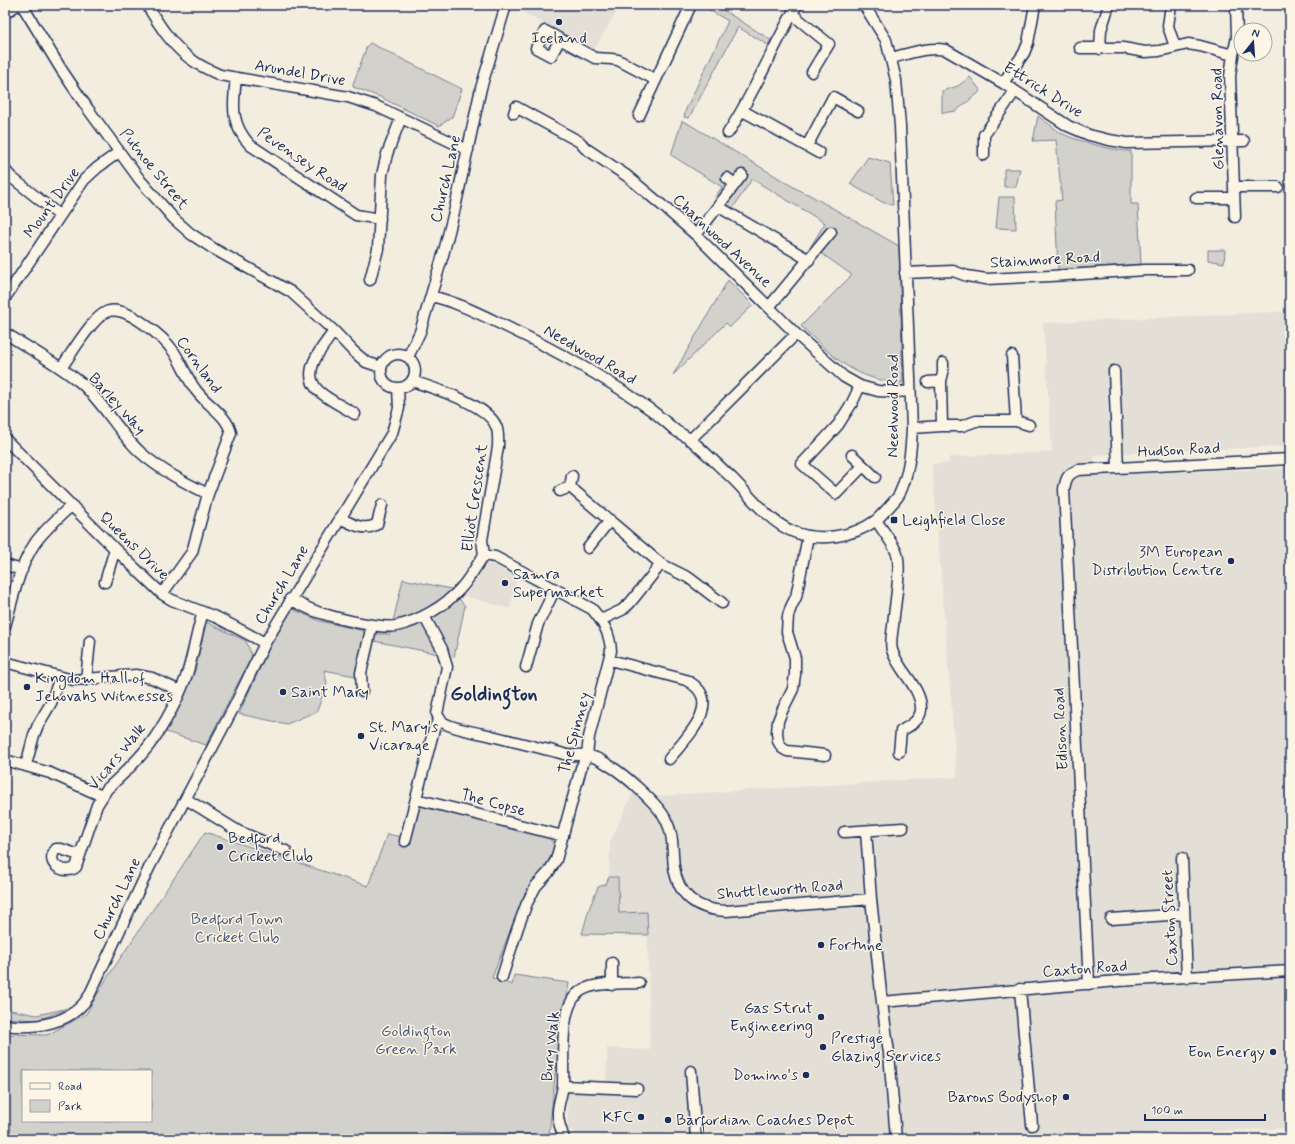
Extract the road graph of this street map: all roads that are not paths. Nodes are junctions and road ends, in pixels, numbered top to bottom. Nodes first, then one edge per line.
1 (16, 5) edge
2 (22, 5) edge
3 (147, 5) edge
4 (506, 5) edge
5 (864, 5) edge
6 (1035, 5) edge
7 (1109, 5) edge
8 (1171, 5) edge
9 (1236, 5) edge
10 (689, 6) edge
11 (794, 8) edge
12 (5, 12) edge
13 (1237, 22) edge
14 (560, 39) dead end
15 (1175, 47) junction
16 (1080, 48) dead end
17 (1100, 49) junction
18 (1233, 55) joint
19 (891, 58) junction
20 (812, 72) dead end
21 (236, 78) junction
22 (656, 80) junction
23 (1004, 83) junction
24 (1015, 91) junction
25 (743, 110) junction
26 (858, 111) dead end
27 (514, 113) dead end
28 (639, 116) dead end
29 (401, 118) junction
30 (728, 133) dead end
31 (1234, 141) junction
32 (1244, 141) dead end
33 (807, 146) junction
34 (468, 150) junction
35 (119, 152) junction
36 (819, 154) dead end
37 (984, 155) dead end
38 (5, 170) edge
39 (742, 175) dead end
40 (1278, 186) dead end
41 (1234, 187) junction
42 (1196, 198) dead end
43 (1234, 198) junction
44 (719, 207) junction
45 (1238, 212) dead end
46 (59, 215) junction
47 (380, 219) junction
48 (696, 235) junction
49 (830, 239) dead end
50 (809, 260) junction
51 (1188, 270) dead end
52 (905, 273) junction
53 (370, 280) dead end
54 (431, 296) junction
55 (5, 298) edge
56 (769, 307) junction
57 (334, 331) junction
58 (5, 333) edge
59 (796, 334) junction
60 (1012, 356) dead end
61 (408, 357) junction
62 (943, 363) dead end
63 (381, 367) junction
64 (61, 368) junction
65 (1114, 371) dead end
66 (412, 381) junction
67 (941, 381) junction
68 (928, 382) dead end
69 (860, 386) junction
70 (398, 388) junction
71 (909, 391) junction
72 (355, 414) dead end
73 (1016, 421) junction
74 (1029, 425) dead end
75 (942, 426) junction
76 (912, 428) junction
77 (5, 439) edge
78 (690, 440) junction
79 (852, 455) dead end
80 (1290, 460) edge
81 (863, 466) junction
82 (1118, 468) junction
83 (1070, 473) joint
84 (572, 476) dead end
85 (875, 477) dead end
86 (208, 494) junction
87 (72, 505) junction
88 (382, 505) dead end
89 (340, 518) junction
90 (610, 520) junction
91 (876, 520) junction
92 (808, 536) junction
93 (588, 548) dead end
94 (115, 549) junction
95 (484, 555) junction
96 (5, 564) edge
97 (661, 564) junction
98 (22, 570) junction
99 (105, 582) dead end
100 (555, 589) junction
101 (162, 594) junction
102 (290, 599) junction
103 (722, 603) dead end
104 (203, 612) junction
105 (424, 616) junction
106 (602, 620) junction
107 (372, 625) junction
108 (5, 626) edge
109 (90, 641) dead end
110 (265, 643) junction
111 (610, 660) junction
112 (5, 662) edge
113 (526, 667) dead end
114 (60, 677) junction
115 (86, 680) junction
116 (180, 691) junction
117 (362, 691) dead end
118 (439, 719) junction
119 (899, 752) dead end
120 (586, 755) junction
121 (825, 755) dead end
122 (669, 759) dead end
123 (5, 760) edge
124 (26, 765) junction
125 (102, 796) junction
126 (186, 799) junction
127 (416, 799) junction
128 (903, 828) dead end
129 (866, 831) junction
130 (844, 832) dead end
131 (563, 836) junction
132 (406, 841) dead end
133 (286, 851) dead end
134 (79, 855) dead end
135 (1182, 858) dead end
136 (871, 899) junction
137 (1184, 914) junction
138 (1111, 919) dead end
139 (612, 963) dead end
140 (1290, 971) edge
141 (502, 977) dead end
142 (1187, 978) junction
143 (639, 983) dead end
144 (1089, 984) junction
145 (612, 985) junction
146 (1020, 989) junction
147 (882, 1002) junction
148 (5, 1025) edge
149 (691, 1072) dead end
150 (562, 1086) junction
151 (636, 1088) dead end
152 (1032, 1125) dead end
153 (564, 1139) edge
154 (696, 1139) edge
155 (896, 1139) edge

1 - 12 street
2 - 35 street, Putnoe Street
3 - 21 street, Arundel Drive
4 - 34 street, Church Lane
5 - 19 street, Needwood Road
6 - 23 street
7 - 17 street
8 - 15 street
9 - 13 street, Glenavon Road
10 - 22 street
11 - 20 street
11 - 25 street
14 - 22 street
15 - 17 street
15 - 18 street
16 - 17 street
18 - 31 street, Glenavon Road
19 - 23 street, Ettrick Drive
19 - 52 street, Needwood Road
21 - 29 street, Arundel Drive
21 - 47 street, Pevensey Road
22 - 28 street
23 - 24 street, Ettrick Drive
24 - 31 street, Ettrick Drive
24 - 37 street
25 - 30 street
25 - 33 street
26 - 33 street
27 - 48 street, Charnwood Avenue
29 - 34 street, Arundel Drive
29 - 47 street
31 - 32 street, Ettrick Drive
31 - 41 street, Glenavon Road
33 - 36 street
34 - 54 street, Church Lane
35 - 46 street, Mount Drive
35 - 57 street, Putnoe Street
38 - 46 street
39 - 44 street
40 - 41 street
41 - 43 street, Glenavon Road
42 - 43 street
43 - 45 street, Glenavon Road
44 - 48 street
44 - 50 street
46 - 55 street, Mount Drive
47 - 53 street
48 - 56 street, Charnwood Avenue
49 - 50 street
50 - 56 street
51 - 52 street, Stainmore Road
52 - 71 street, Needwood Road
54 - 61 street, Church Lane
54 - 78 street, Needwood Road
56 - 59 street, Charnwood Avenue
57 - 63 street, Putnoe Street
57 - 72 street
58 - 64 street, Barley Way
59 - 69 street, Charnwood Avenue
59 - 78 street
60 - 73 street
61 - 63 street
61 - 66 street
62 - 67 street
63 - 70 street
64 - 86 street, Barley Way
64 - 86 street, Cornland
65 - 82 street
66 - 70 street
66 - 95 street, Elliot Crescent
67 - 68 street
67 - 75 street
69 - 71 street, Charnwood Avenue
69 - 81 street
70 - 89 street, Church Lane
71 - 76 street, Needwood Road
73 - 74 street
73 - 75 street
75 - 76 street
76 - 91 street, Needwood Road
77 - 87 street, Queens Drive
78 - 92 street, Needwood Road
79 - 81 street
80 - 82 street, Hudson Road
81 - 85 street
82 - 83 street, Hudson Road
83 - 144 street, Edison Road
84 - 90 street
86 - 101 street, Cornland
87 - 94 street, Queens Drive
87 - 98 street
88 - 89 street
89 - 102 street, Church Lane
90 - 93 street
90 - 97 street
91 - 92 street, Needwood Road
91 - 119 street
92 - 121 street
94 - 99 street
94 - 101 street, Queens Drive
95 - 100 street, The Spinney
95 - 105 street, Elliot Crescent
96 - 98 street
97 - 103 street
97 - 106 street
98 - 108 street
100 - 106 street, The Spinney
100 - 113 street
101 - 104 street, Queens Drive
102 - 107 street, Elliot Crescent
102 - 110 street, Church Lane
104 - 110 street, Queens Drive
104 - 116 street, Vicars Walk
105 - 107 street, Elliot Crescent
105 - 118 street
106 - 111 street, The Spinney
107 - 117 street
109 - 115 street
110 - 126 street, Church Lane
111 - 120 street, The Spinney
111 - 122 street
112 - 114 street
114 - 115 street
114 - 124 street
115 - 116 street
116 - 125 street, Vicars Walk
118 - 120 street, Shuttleworth Road
118 - 127 street
120 - 131 street, The Spinney
120 - 136 street, Shuttleworth Road
123 - 124 street
124 - 125 street
125 - 134 street, Vicars Walk
126 - 133 street
126 - 148 street, Church Lane
127 - 131 street, The Copse
127 - 132 street
128 - 129 street
129 - 130 street
129 - 136 street
131 - 141 street, The Spinney
135 - 137 street, Caxton Street
136 - 147 street
137 - 138 street
137 - 142 street, Caxton Street
139 - 145 street
140 - 142 street, Caxton Road
142 - 144 street, Caxton Road
143 - 145 street, Bury Walk
144 - 146 street, Caxton Road
145 - 150 street, Bury Walk
146 - 147 street, Caxton Road
146 - 152 street
147 - 155 street
149 - 154 street
150 - 151 street
150 - 153 street, Bury Walk

